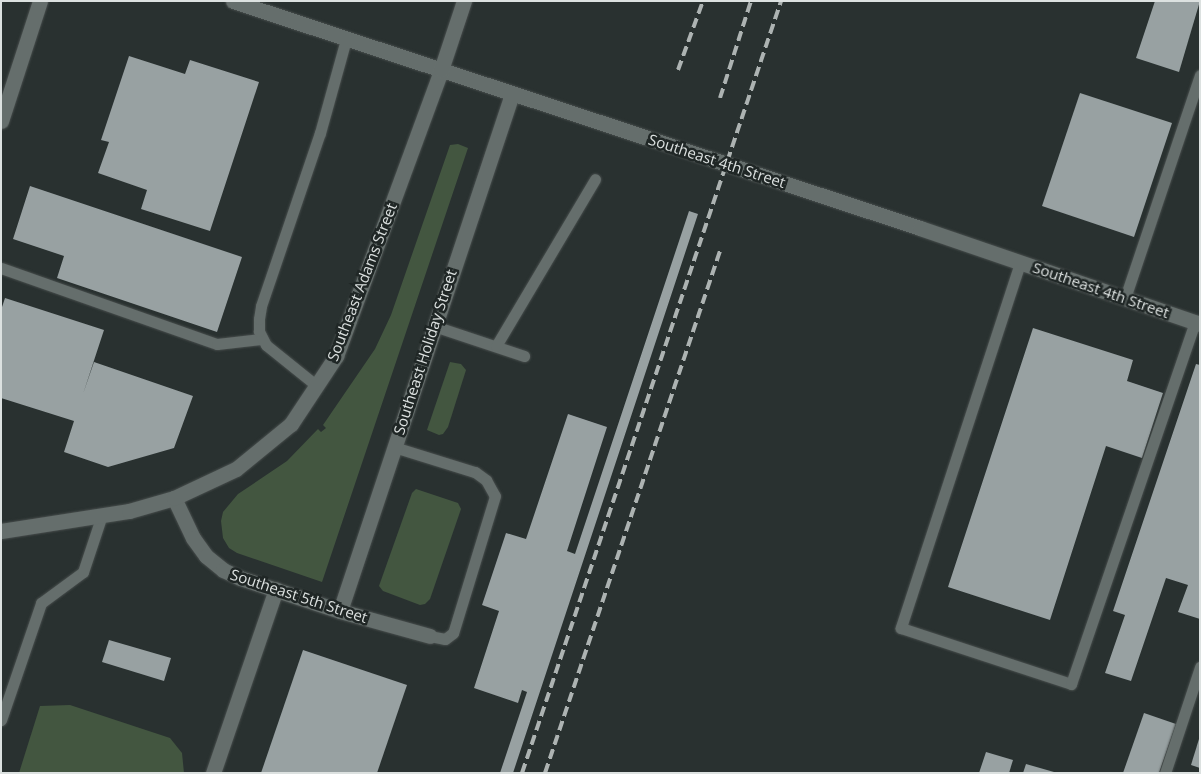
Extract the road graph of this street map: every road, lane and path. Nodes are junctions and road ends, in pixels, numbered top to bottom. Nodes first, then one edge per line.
1 (40, 1) edge
2 (233, 1) edge
3 (464, 1) edge
4 (262, 6) edge
5 (346, 39) junction
6 (441, 70) junction
7 (1200, 75) edge
8 (512, 94) junction
9 (1, 121) edge
10 (596, 179) dead end
11 (1020, 263) junction
12 (1, 268) edge
13 (1125, 298) junction
14 (1197, 323) edge
15 (434, 326) junction
16 (261, 338) junction
17 (496, 346) junction
18 (524, 356) dead end
19 (317, 386) junction
20 (394, 447) junction
21 (174, 498) junction
22 (102, 515) junction
23 (1, 531) edge
24 (276, 590) junction
25 (340, 611) junction
26 (430, 636) joint
27 (1200, 666) edge
28 (1, 720) edge
29 (213, 773) edge
30 (1165, 773) edge

1 - 9 street
2 - 4 street, Southeast 4th Street
3 - 6 street, Southeast Adams Street
4 - 5 street, Southeast 4th Street
5 - 6 street, Southeast 4th Street
5 - 16 lane
6 - 8 street, Southeast 4th Street
6 - 19 street, Southeast Adams Street
7 - 13 lane
8 - 11 street, Southeast 4th Street
8 - 15 street, Southeast Holiday Street
10 - 17 lane
11 - 13 street, Southeast 4th Street
11 - 14 lane
12 - 16 lane
13 - 14 street, Southeast 4th Street
15 - 17 lane
15 - 20 street, Southeast Holiday Street
16 - 19 lane
17 - 18 lane
19 - 21 street, Southeast Adams Street
20 - 25 street, Southeast Holiday Street
20 - 26 lane
21 - 22 street
21 - 24 street, Southeast 5th Street
22 - 23 street
22 - 28 lane
24 - 25 street, Southeast 5th Street
24 - 29 street
25 - 26 street, Southeast 5th Street
27 - 30 lane

